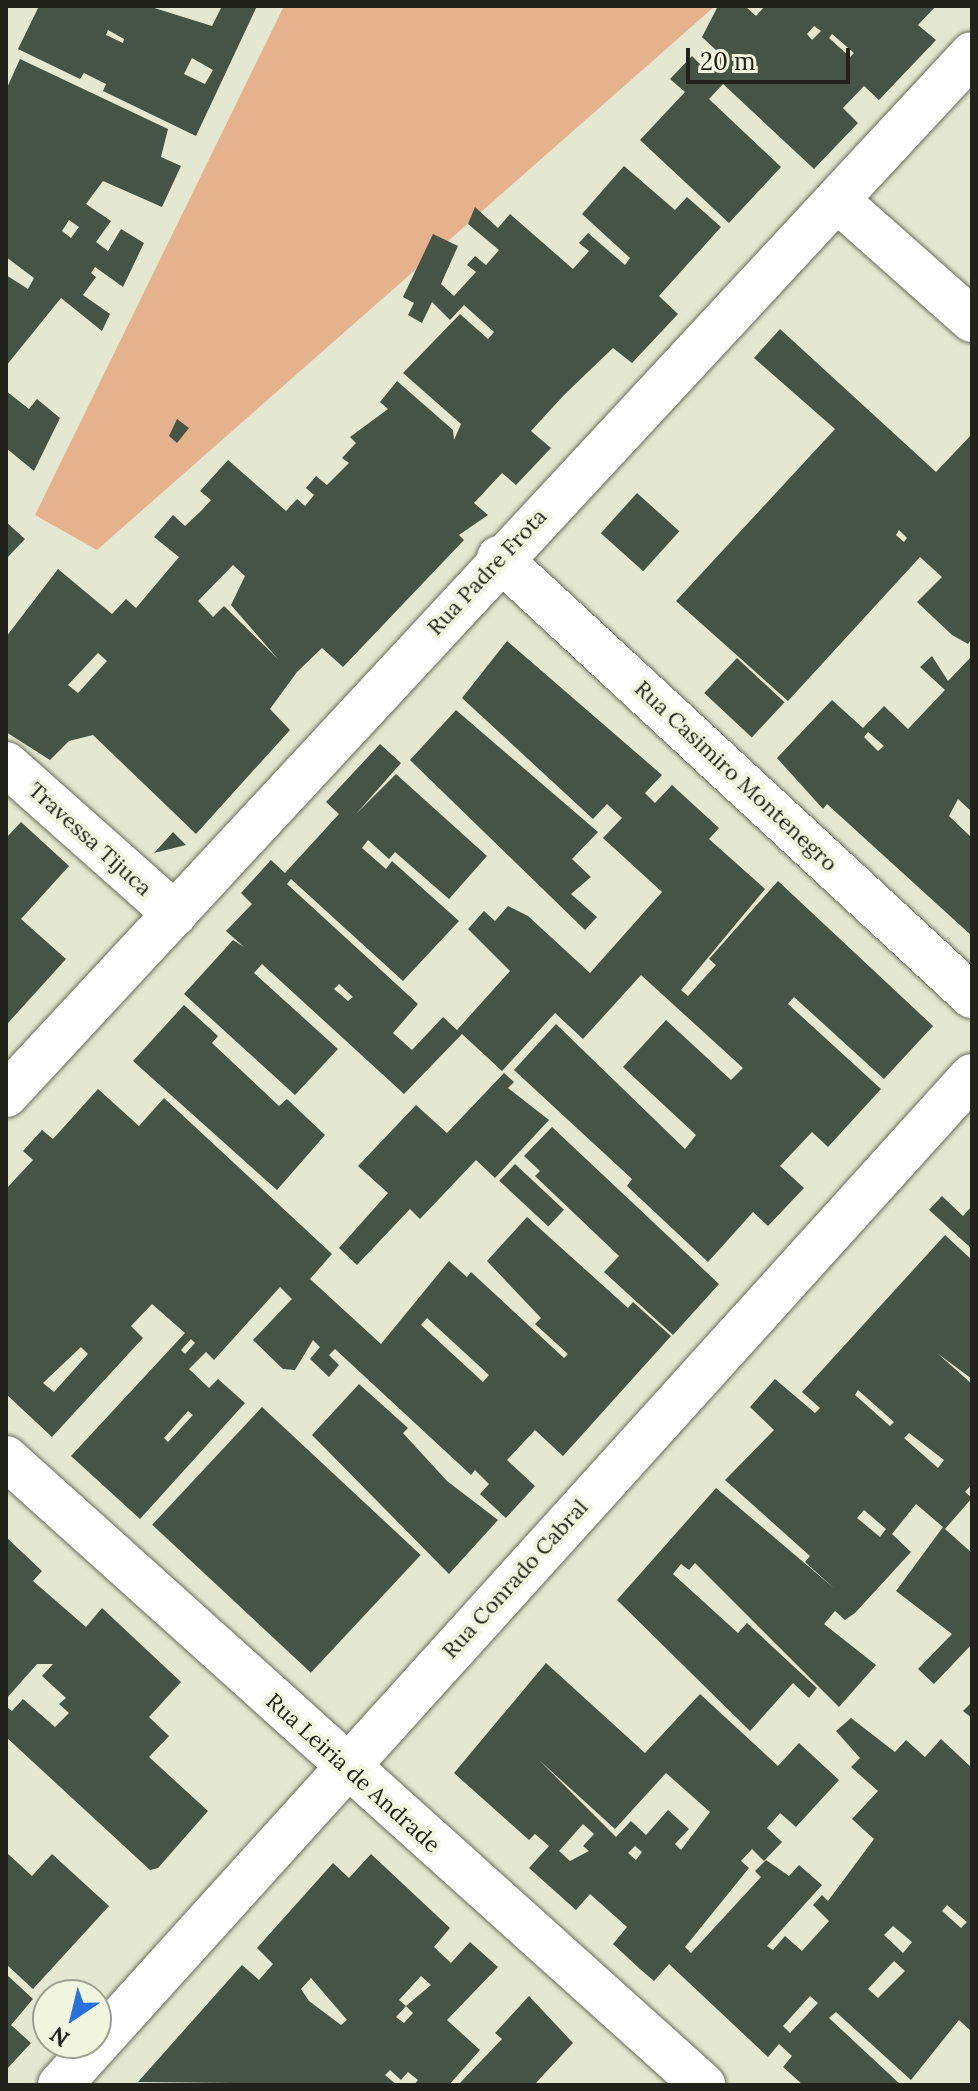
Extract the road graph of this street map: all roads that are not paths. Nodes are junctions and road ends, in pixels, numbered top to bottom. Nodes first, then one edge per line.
1 (972, 54) edge
2 (837, 200) junction
3 (972, 320) edge
4 (499, 558) junction
5 (6, 764) edge
6 (175, 914) junction
7 (972, 996) edge
8 (972, 1076) edge
9 (6, 1095) edge
10 (6, 1458) edge
11 (345, 1767) junction
12 (60, 2085) edge
13 (703, 2085) edge

1 - 2 street, Rua Padre Frota
2 - 3 street
2 - 4 street, Rua Padre Frota
4 - 6 street, Rua Padre Frota
4 - 7 street, Rua Casimiro Montenegro
5 - 6 street, Travessa Tijuca
6 - 9 street, Rua Padre Frota
8 - 11 street, Rua Conrado Cabral
10 - 11 street, Rua Leiria de Andrade
11 - 12 street, Rua Conrado Cabral
11 - 13 street, Rua Leiria de Andrade

